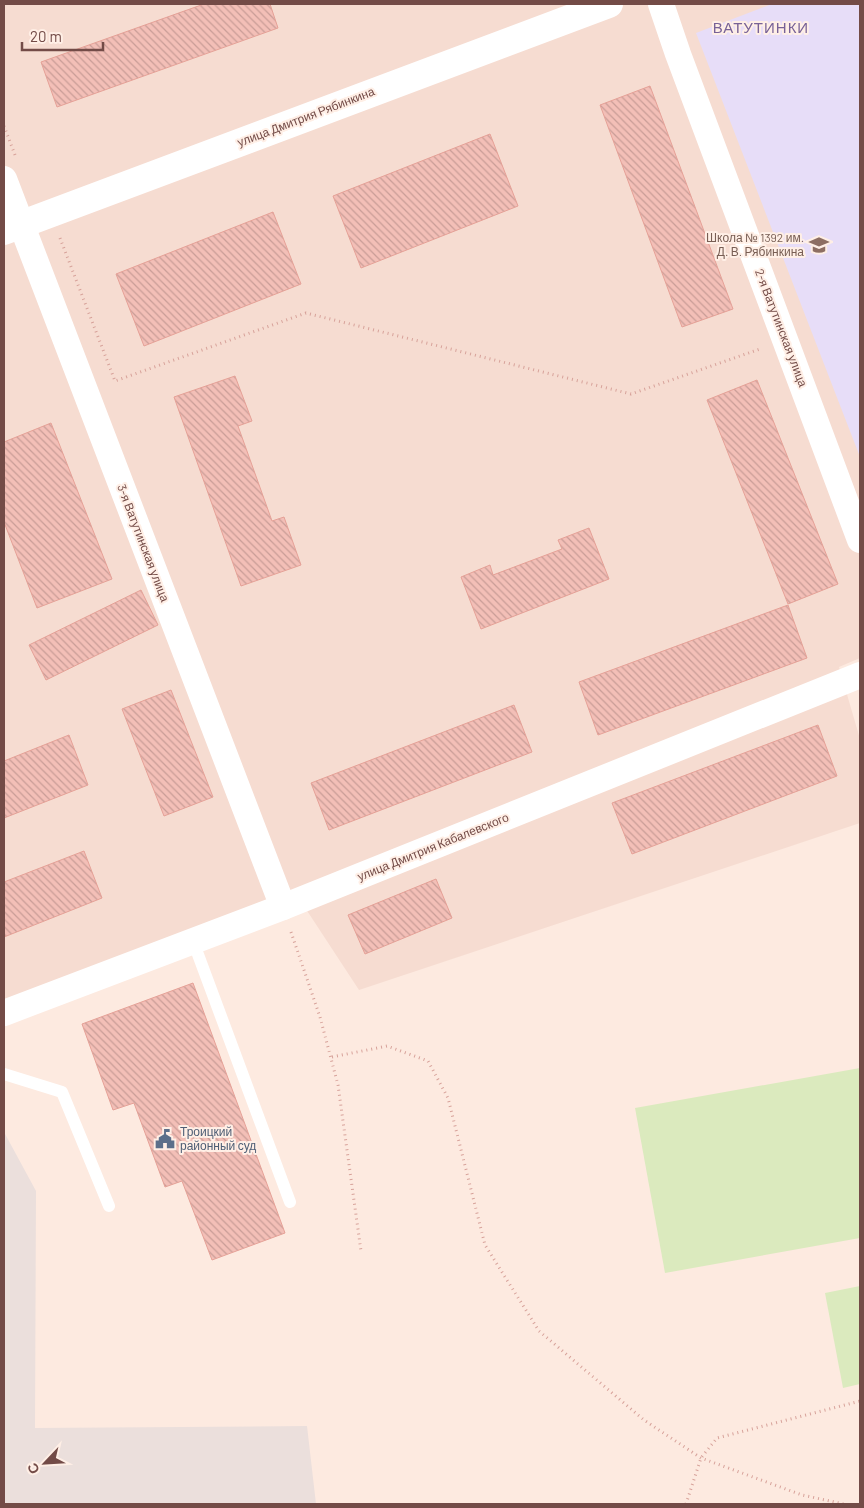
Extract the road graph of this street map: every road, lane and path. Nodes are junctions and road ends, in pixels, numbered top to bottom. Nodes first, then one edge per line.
1 (609, 4) edge
2 (661, 4) edge
3 (4, 178) edge
4 (12, 228) edge
5 (58, 233) dead end
6 (761, 349) dead end
7 (860, 540) edge
8 (860, 675) edge
9 (283, 907) junction
10 (193, 941) junction
11 (4, 1013) edge
12 (332, 1057) junction
13 (4, 1074) edge
14 (290, 1202) dead end
15 (109, 1206) dead end
16 (361, 1251) dead end
17 (860, 1401) edge
18 (701, 1458) junction
19 (686, 1504) edge
20 (844, 1504) edge

1 - 4 street, улица Дмитрия Рябинкина
2 - 7 street, 2-я Ватутинская улица
3 - 4 street, 3-я Ватутинская улица
4 - 9 street, 3-я Ватутинская улица
5 - 6 path
8 - 9 street, улица Дмитрия Кабалевского
9 - 10 street, улица Дмитрия Кабалевского
9 - 12 path
10 - 11 street, улица Дмитрия Кабалевского
10 - 14 lane
12 - 16 path
12 - 18 path
13 - 15 lane
17 - 18 path
18 - 19 path
18 - 20 path

